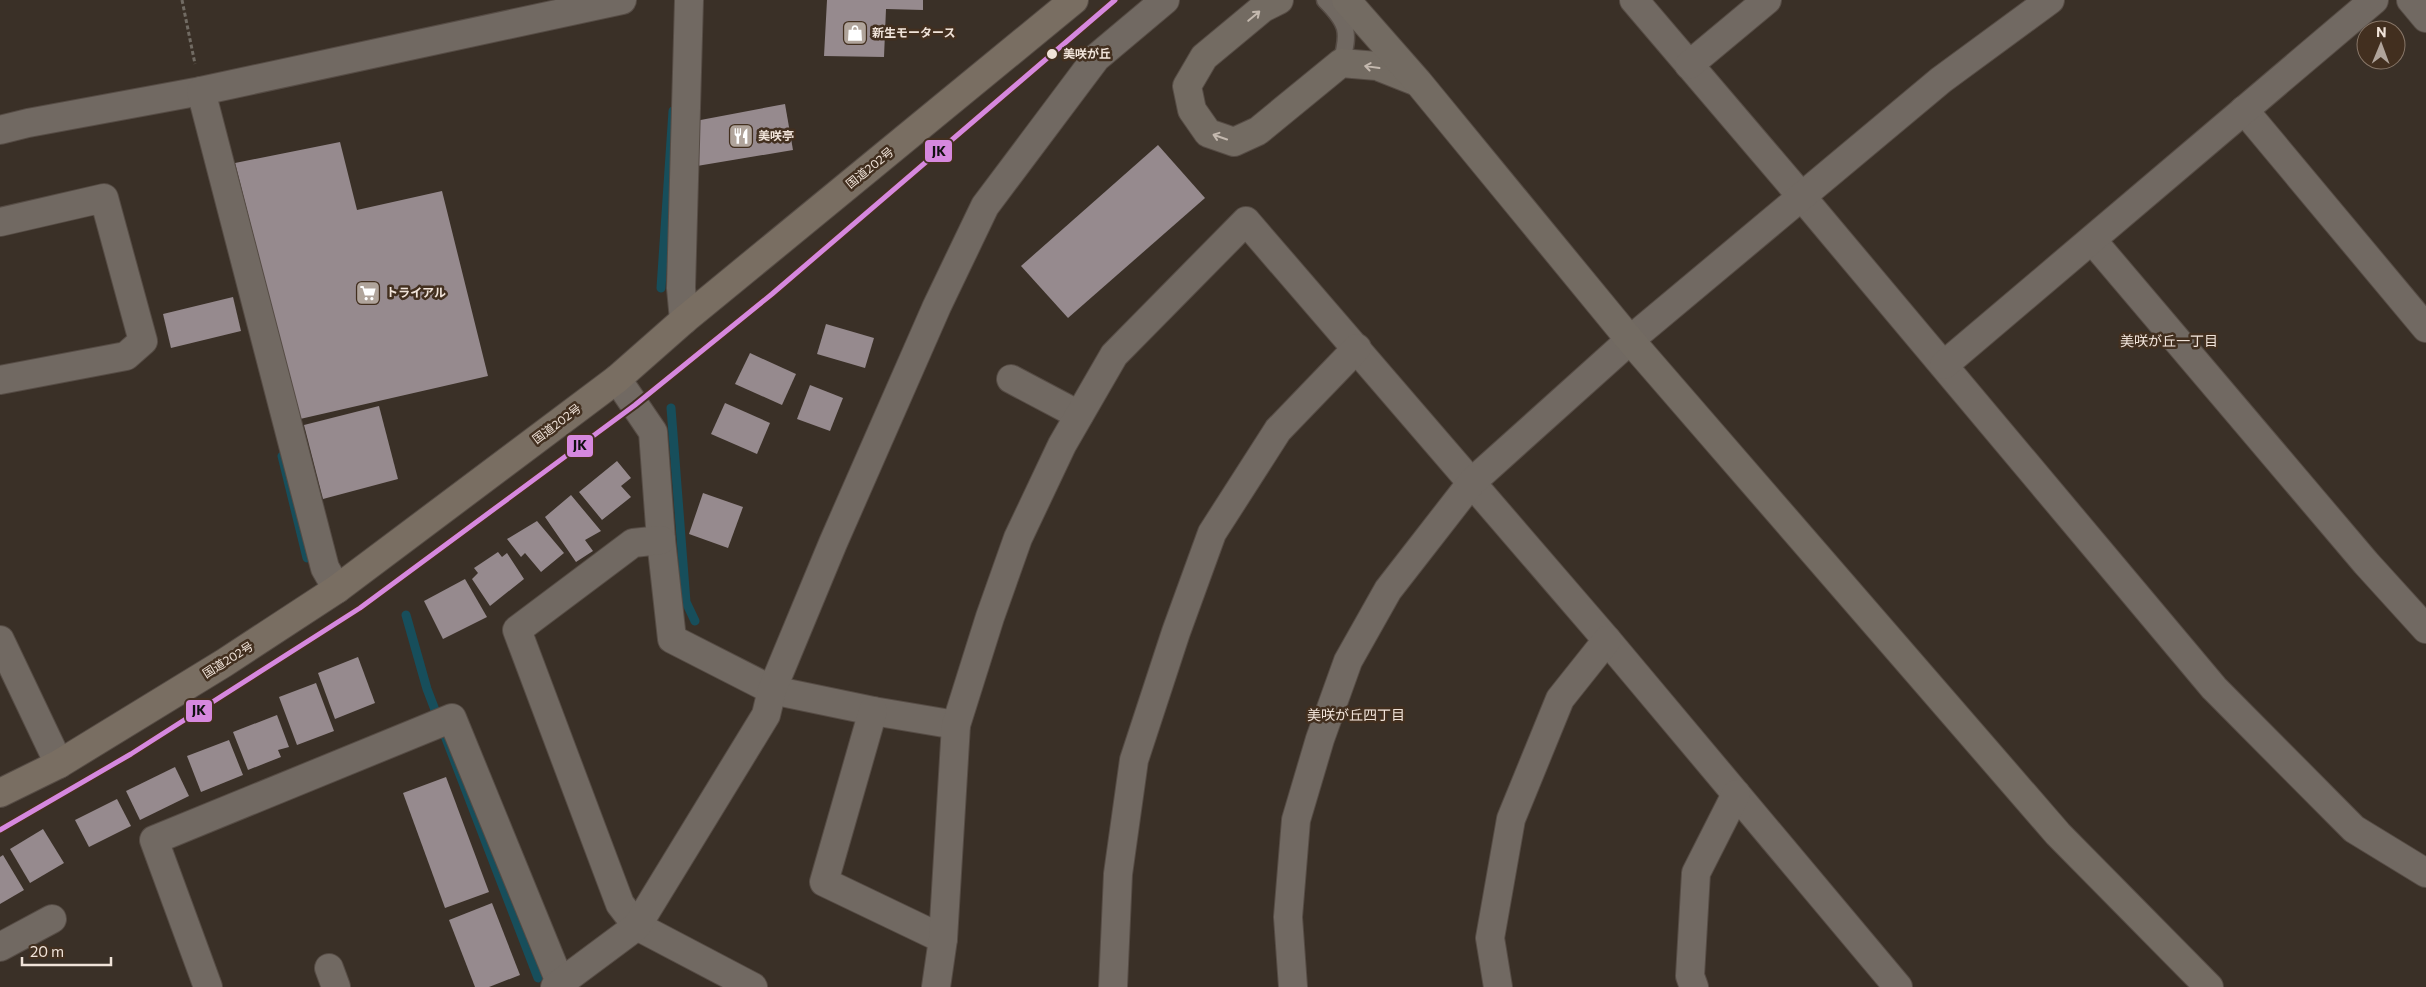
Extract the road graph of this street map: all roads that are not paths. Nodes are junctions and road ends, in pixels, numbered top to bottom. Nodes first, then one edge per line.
1 (622, 0) edge
2 (690, 0) edge
3 (1074, 0) edge
4 (1165, 0) edge
5 (1279, 0) edge
6 (1325, 0) edge
7 (1346, 0) edge
8 (1634, 0) edge
9 (1767, 0) edge
10 (2050, 0) edge
11 (2374, 0) edge
12 (2411, 0) edge
13 (2426, 18) edge
14 (1341, 63) junction
15 (1689, 65) junction
16 (1418, 82) junction
17 (201, 91) junction
18 (2244, 110) junction
19 (0, 130) edge
20 (1802, 197) junction
21 (0, 222) edge
22 (2092, 240) junction
23 (684, 320) junction
24 (2426, 328) edge
25 (1630, 340) junction
26 (1357, 348) junction
27 (1944, 365) junction
28 (617, 379) junction
29 (1011, 379) dead end
30 (0, 380) edge
31 (1079, 414) junction
32 (1472, 482) junction
33 (661, 540) junction
34 (337, 589) junction
35 (2426, 629) edge
36 (0, 640) edge
37 (1607, 640) junction
38 (772, 690) junction
39 (872, 711) junction
40 (956, 725) junction
41 (59, 764) junction
42 (0, 793) edge
43 (1736, 794) junction
44 (2426, 874) edge
45 (52, 919) dead end
46 (637, 926) junction
47 (943, 939) junction
48 (0, 947) edge
49 (559, 986) edge
50 (208, 987) edge
51 (753, 987) edge
52 (936, 987) edge
53 (1113, 987) edge
54 (1293, 987) edge
55 (1498, 987) edge
56 (1694, 987) edge
57 (1898, 987) edge
58 (2209, 987) edge

1 - 17 street
2 - 23 street
3 - 23 highway, 国道202号
4 - 38 street
14 -> 5 street
6 - 14 lane
7 - 16 street
8 - 15 street
9 - 15 street
10 - 20 street
11 - 18 street
12 - 13 street
16 -> 14 street
15 - 20 street
16 - 25 street
17 - 19 street
17 - 34 street
18 - 22 street
18 - 24 street
20 - 25 street
20 - 27 street
21 - 30 street
22 - 27 street
22 - 35 street
23 - 28 highway, 国道202号
25 - 32 street
25 - 58 street
26 - 31 street
26 - 32 street
26 - 53 street
27 - 44 street
28 - 33 street
28 - 34 highway, 国道202号
29 - 31 street
31 - 40 street
32 - 37 street
32 - 54 street
33 - 38 street
33 - 46 street
34 - 41 highway, 国道202号
36 - 41 street
37 - 43 street
37 - 55 street
38 - 39 street
38 - 46 street
39 - 40 street
39 - 47 street
40 - 47 street
41 - 42 highway, 国道202号
43 - 56 street
43 - 57 street
45 - 48 street
46 - 49 street
46 - 51 street
47 - 52 street
49 - 50 street

